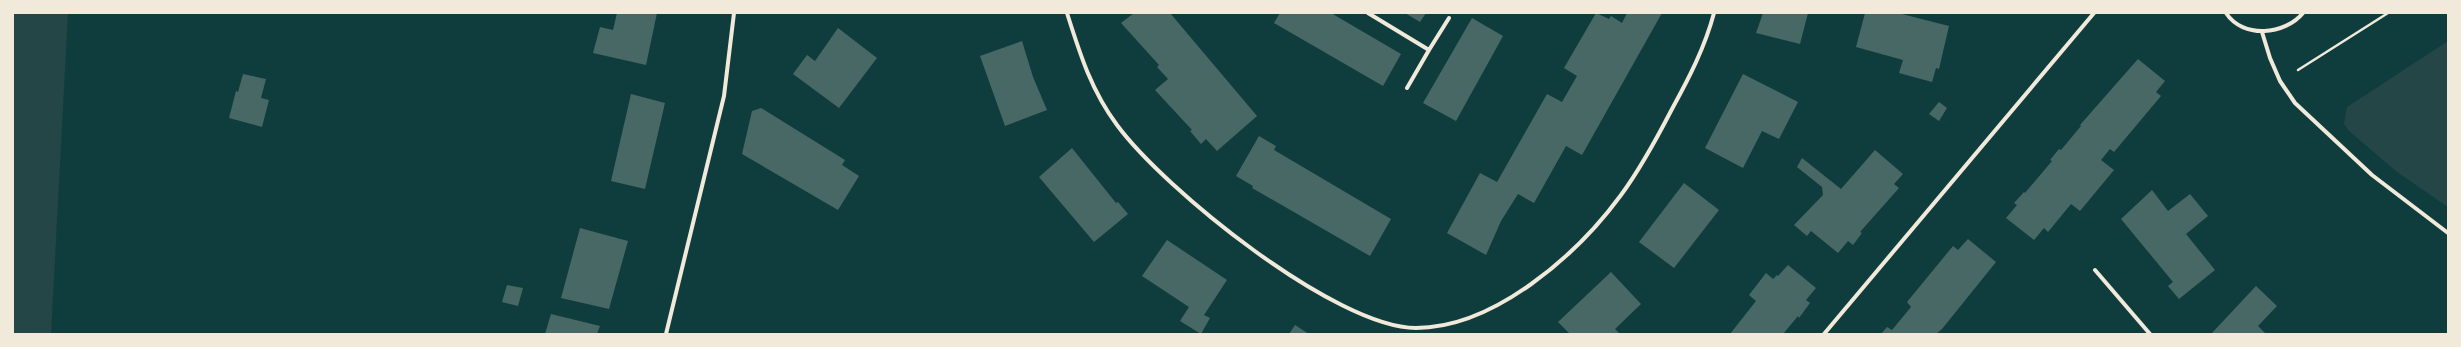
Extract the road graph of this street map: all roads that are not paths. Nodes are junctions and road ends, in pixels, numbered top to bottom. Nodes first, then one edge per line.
1 (734, 13) edge
2 (1067, 13) edge
3 (1368, 13) edge
4 (1714, 13) edge
5 (2094, 13) edge
6 (2226, 13) edge
7 (2303, 13) edge
8 (1449, 18) dead end
9 (2262, 32) junction
10 (1428, 50) junction
11 (1407, 88) dead end
12 (2448, 233) edge
13 (2094, 270) dead end
14 (666, 334) edge
15 (1824, 334) edge
16 (2150, 334) edge

1 - 14 street
2 - 4 street
3 - 10 street
5 - 15 street
6 - 9 street
7 - 9 street
8 - 10 street
9 - 12 street
10 - 11 street
13 - 16 street

